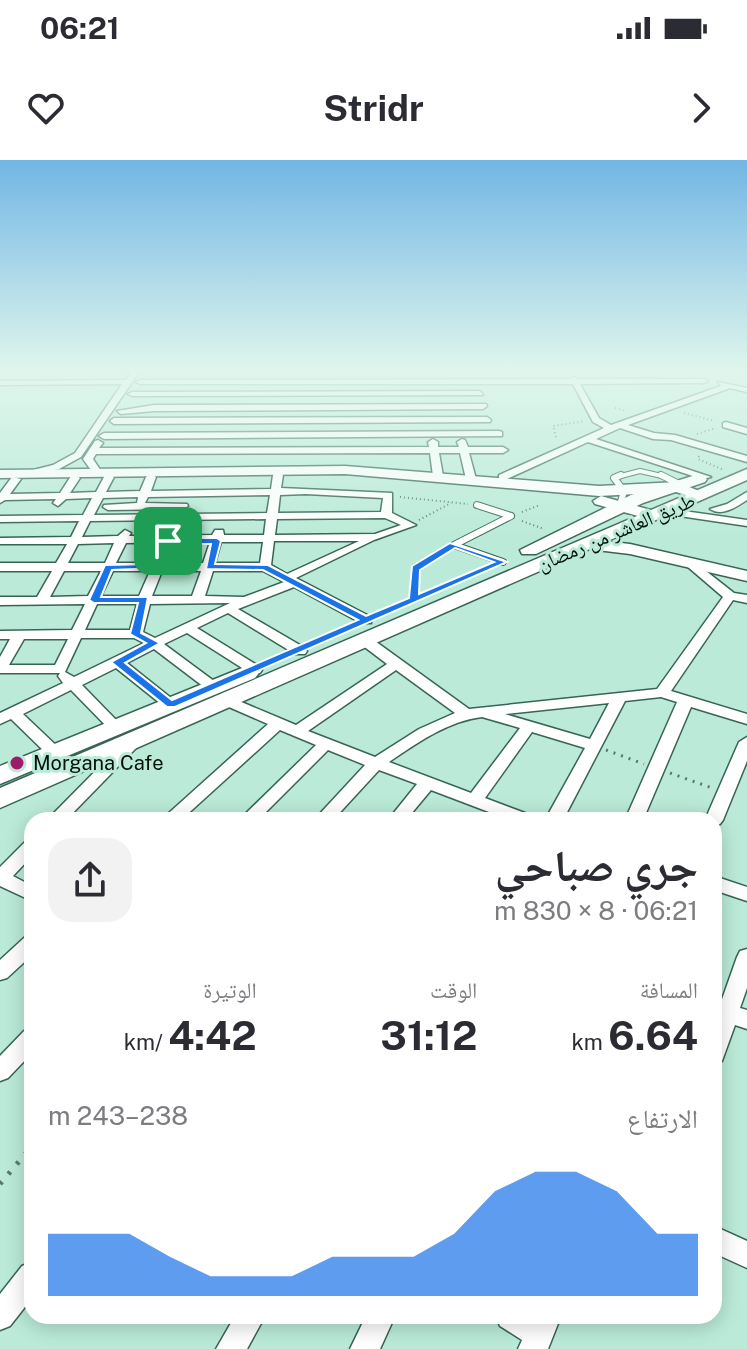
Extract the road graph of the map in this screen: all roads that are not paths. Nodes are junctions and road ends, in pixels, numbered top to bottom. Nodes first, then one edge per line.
1 (99, 424) edge
2 (112, 424) edge
3 (145, 424) edge
4 (172, 424) edge
5 (200, 424) edge
6 (228, 424) edge
7 (253, 424) edge
8 (282, 424) edge
9 (311, 424) edge
10 (322, 424) edge
11 (349, 424) edge
12 (375, 424) edge
13 (402, 424) edge
14 (431, 424) edge
15 (459, 424) edge
16 (490, 424) edge
17 (492, 424) edge
18 (608, 424) edge
19 (622, 424) edge
20 (726, 425) road end
21 (615, 427) junction
22 (747, 431) edge
23 (403, 434) junction
24 (432, 434) junction
25 (461, 434) junction
26 (495, 434) junction
27 (166, 435) junction
28 (195, 435) junction
29 (223, 435) junction
30 (250, 435) junction
31 (280, 435) junction
32 (309, 435) junction
33 (320, 435) junction
34 (348, 435) junction
35 (375, 435) junction
36 (104, 436) junction
37 (138, 436) junction
38 (588, 439) junction
39 (277, 450) junction
40 (347, 450) junction
41 (435, 450) junction
42 (464, 450) junction
43 (500, 450) junction
44 (93, 451) junction
45 (130, 451) junction
46 (158, 451) junction
47 (188, 451) junction
48 (218, 451) junction
49 (245, 451) junction
50 (306, 451) junction
51 (318, 451) junction
52 (375, 451) junction
53 (404, 451) junction
54 (747, 459) edge
55 (66, 463) junction
56 (310, 469) junction
57 (211, 470) junction
58 (103, 471) junction
59 (375, 471) junction
60 (32, 473) junction
61 (236, 473) junction
62 (348, 473) junction
63 (405, 473) junction
64 (149, 474) junction
65 (184, 474) junction
66 (747, 474) edge
67 (438, 476) junction
68 (5, 477) edge
69 (75, 478) junction
70 (275, 479) junction
71 (471, 479) junction
72 (507, 479) junction
73 (700, 489) junction
74 (314, 491) junction
75 (229, 493) junction
76 (347, 494) junction
77 (747, 495) edge
78 (144, 496) junction
79 (62, 497) junction
80 (1, 498) edge
81 (184, 500) junction
82 (623, 500) junction
83 (477, 505) road end
84 (138, 507) junction
85 (93, 508) junction
86 (657, 513) junction
87 (386, 515) junction
88 (346, 516) junction
89 (311, 517) junction
90 (48, 518) junction
91 (177, 518) junction
92 (223, 518) junction
93 (272, 518) junction
94 (0, 519) edge
95 (132, 519) junction
96 (747, 521) edge
97 (616, 531) junction
98 (307, 539) junction
99 (269, 540) junction
100 (0, 541) edge
101 (168, 541) junction
102 (217, 541) junction
103 (73, 542) junction
104 (120, 542) junction
105 (586, 544) junction
106 (345, 545) junction
107 (503, 562) junction
108 (692, 564) junction
109 (157, 566) junction
110 (59, 567) junction
111 (108, 567) junction
112 (210, 567) junction
113 (265, 567) junction
114 (747, 568) edge
115 (2, 570) edge
116 (747, 576) edge
117 (290, 580) junction
118 (730, 596) junction
119 (249, 599) junction
120 (747, 599) edge
121 (42, 600) junction
122 (94, 600) junction
123 (144, 600) junction
124 (197, 600) junction
125 (0, 601) edge
126 (228, 608) junction
127 (186, 627) junction
128 (365, 630) junction
129 (136, 634) junction
130 (0, 635) edge
131 (19, 635) junction
132 (78, 635) junction
133 (154, 643) junction
134 (300, 651) junction
135 (117, 662) junction
136 (396, 664) junction
137 (0, 669) edge
138 (60, 669) junction
139 (255, 670) junction
140 (71, 684) junction
141 (662, 693) junction
142 (220, 694) junction
143 (619, 699) junction
144 (686, 700) junction
145 (171, 705) junction
146 (474, 713) junction
147 (7, 716) edge
148 (747, 719) edge
149 (278, 723) junction
150 (529, 726) junction
151 (296, 732) junction
152 (124, 735) junction
153 (747, 742) edge
154 (326, 744) junction
155 (595, 746) junction
156 (52, 754) junction
157 (106, 754) junction
158 (376, 763) junction
159 (427, 783) junction
160 (3, 788) edge
161 (474, 801) junction
162 (62, 812) edge
163 (179, 812) edge
164 (256, 812) edge
165 (330, 812) edge
166 (403, 812) edge
167 (486, 812) edge
168 (558, 812) edge
169 (638, 812) edge
170 (718, 812) edge
171 (24, 859) edge
172 (9, 886) edge
173 (722, 886) edge
174 (747, 894) edge
175 (24, 950) edge
176 (747, 957) edge
177 (0, 972) edge
178 (737, 1016) edge
179 (722, 1041) edge
180 (24, 1046) edge
181 (0, 1071) edge
182 (722, 1243) edge
183 (747, 1255) edge
184 (24, 1286) edge
185 (0, 1316) edge
186 (246, 1324) edge
187 (377, 1324) edge
188 (231, 1349) edge
189 (365, 1349) edge

1 - 55 street
2 - 36 street
3 - 37 street
4 - 27 street
5 - 28 street
6 - 29 street
7 - 30 street
8 - 31 street
9 - 32 street
10 - 33 street
11 - 34 street
12 - 35 street
13 - 23 street
14 - 24 street
15 - 25 street
16 - 26 street
17 - 26 street
18 - 21 street
19 - 21 street
20 - 22 street
21 - 38 street
21 - 54 street
23 - 24 street
23 - 35 street
23 - 53 street
24 - 25 street
24 - 41 street
25 - 26 street
25 - 42 street
26 - 43 street
27 - 28 street
27 - 37 street
27 - 46 street
28 - 29 street
28 - 47 street
29 - 30 street
29 - 48 street
30 - 31 street
30 - 49 street
31 - 32 street
31 - 39 street
32 - 33 street
32 - 50 street
33 - 34 street
33 - 51 street
34 - 35 street
34 - 40 street
35 - 52 street
36 - 37 street
36 - 44 street
37 - 45 street
38 - 72 street
38 - 73 street
39 - 49 street
39 - 50 street
39 - 70 street
40 - 51 street
40 - 52 street
40 - 62 street
41 - 42 street
41 - 53 street
41 - 67 street
42 - 43 street
42 - 71 street
43 - 72 street
44 - 45 street
44 - 58 street
45 - 46 street
45 - 58 street
46 - 47 street
46 - 64 street
47 - 48 street
47 - 65 street
48 - 49 street
48 - 57 street
49 - 61 street
50 - 51 street
50 - 56 street
51 - 56 street
52 - 53 street
52 - 59 street
53 - 63 street
54 - 73 main road, طريق العاشر من رمضان
55 - 58 street
55 - 60 street
56 - 62 main road
56 - 70 main road
57 - 61 main road
57 - 65 main road
58 - 60 main road
58 - 64 main road
58 - 69 main road
58 - 85 street
59 - 62 main road
59 - 63 main road
60 - 68 main road
61 - 65 main road
61 - 70 main road
61 - 75 street
62 - 70 main road
62 - 76 street
62 - 82 main road
63 - 67 main road
64 - 65 main road
64 - 78 street
65 - 81 street
66 - 73 main road, طريق العاشر من رمضان
67 - 71 main road
68 - 69 main road
68 - 80 street
69 - 79 street
70 - 74 street
70 - 75 street
70 - 93 street
71 - 72 main road
72 - 82 main road
73 - 77 street
73 - 82 main road, طريق العاشر من رمضان
73 - 82 lane
73 - 86 main road, طريق العاشر من رمضان
73 - 96 street
74 - 76 street
74 - 89 street
75 - 81 street
75 - 92 street
76 - 87 street
76 - 88 street
78 - 81 street
78 - 84 street
78 - 85 street
79 - 80 street
79 - 85 street
79 - 90 street
81 - 84 street
81 - 91 street
82 - 86 main road
82 - 107 main road, طريق العاشر من رمضان
83 - 107 lane
84 - 85 street
84 - 95 street
85 - 90 street
85 - 95 street
85 - 103 street
86 - 96 street
86 - 97 main road, طريق العاشر من رمضان
87 - 88 street
87 - 106 street
88 - 89 street
88 - 106 street
89 - 93 street
89 - 98 street
90 - 94 street
91 - 92 street
91 - 95 street
91 - 101 street
92 - 93 street
92 - 102 street
93 - 99 street
95 - 104 street
97 - 105 main road, طريق العاشر من رمضان
97 - 114 main road
98 - 99 street
98 - 106 street
99 - 102 street
99 - 113 street
100 - 103 street
101 - 102 street
101 - 104 street
101 - 109 street
102 - 112 street
103 - 104 street
103 - 110 street
104 - 111 street
105 - 108 main road
105 - 128 main road, طريق العاشر من رمضان
106 - 117 street
107 - 128 main road, طريق العاشر من رمضان
108 - 116 main road
108 - 118 street
109 - 111 street
109 - 112 street
109 - 123 street
110 - 111 street
110 - 115 street
110 - 121 street
111 - 122 street
112 - 113 street
112 - 124 street
113 - 117 street
117 - 119 street
117 - 128 street
118 - 120 street
118 - 141 street
119 - 124 street
119 - 126 street
121 - 122 street
121 - 125 street
122 - 123 street
122 - 132 street
123 - 124 street
123 - 129 street
126 - 127 street
126 - 134 street
127 - 133 street
127 - 139 street
128 - 134 main road, طريق العاشر من رمضان
128 - 136 street
128 - 142 main road, طريق العاشر من رمضان
129 - 132 street
129 - 133 street
130 - 131 street
131 - 132 street
131 - 137 street
132 - 138 street
133 - 135 street
133 - 142 street
134 - 139 main road, طريق العاشر من رمضان
135 - 140 street
135 - 145 street
136 - 146 street
136 - 151 street
137 - 138 street
138 - 140 street
139 - 142 main road, طريق العاشر من رمضان
140 - 147 street
140 - 152 street
141 - 143 street
141 - 144 street
142 - 145 main road, طريق العاشر من رمضان
142 - 149 street
142 - 152 main road, طريق العاشر من رمضان
143 - 146 street
143 - 155 street
144 - 148 street
144 - 169 street
145 - 152 main road, طريق العاشر من رمضان
146 - 150 street
146 - 158 street
147 - 156 street
149 - 151 street
149 - 163 street
150 - 155 street
150 - 161 street
151 - 154 street
152 - 156 main road, طريق العاشر من رمضان
152 - 157 main road, طريق العاشر من رمضان
152 - 162 street
153 - 170 street
154 - 158 street
154 - 164 street
155 - 168 street
156 - 157 main road
156 - 160 main road, طريق العاشر من رمضان
157 - 160 main road, طريق العاشر من رمضان
158 - 159 street
158 - 165 street
159 - 161 street
159 - 166 street
161 - 167 street
171 - 172 street
173 - 174 street
175 - 177 street
176 - 178 street
178 - 179 street
180 - 181 street
182 - 183 street
184 - 185 street
186 - 188 street
187 - 189 street

